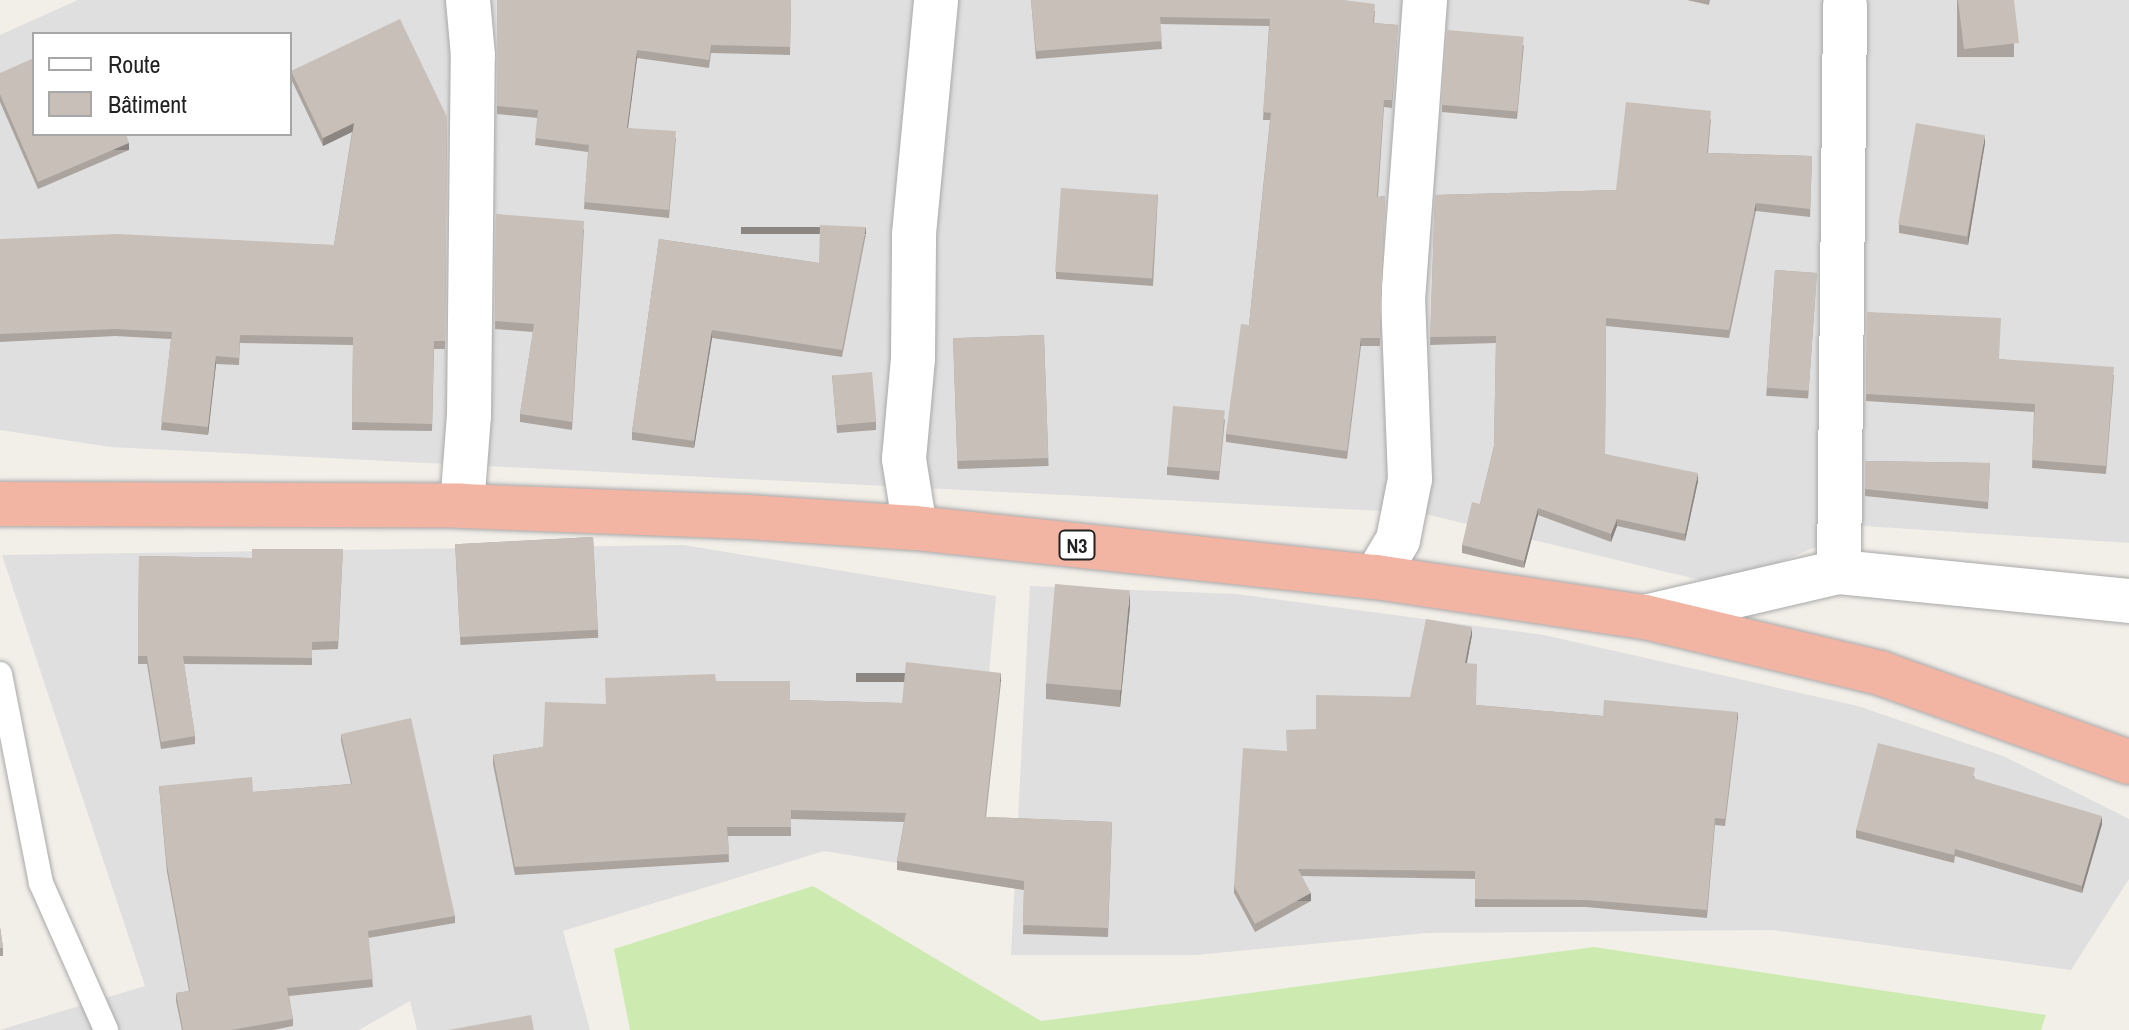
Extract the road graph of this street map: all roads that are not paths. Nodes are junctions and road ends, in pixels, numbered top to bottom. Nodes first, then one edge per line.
1 (468, 0) edge
2 (936, 0) edge
3 (1425, 0) edge
4 (1845, 5) dead end
5 (0, 504) edge
6 (462, 506) junction
7 (915, 528) junction
8 (1839, 572) junction
9 (1376, 577) junction
10 (2129, 601) edge
11 (1645, 617) junction
12 (0, 674) edge
13 (2129, 762) edge
14 (106, 1030) edge

1 - 6 street
2 - 7 street
3 - 9 street
4 - 8 street
5 - 6 highway, N3
6 - 7 highway, N3
7 - 9 highway, N3
8 - 10 street
8 - 11 street
9 - 11 highway, N3
11 - 13 highway, N3
12 - 14 lane

